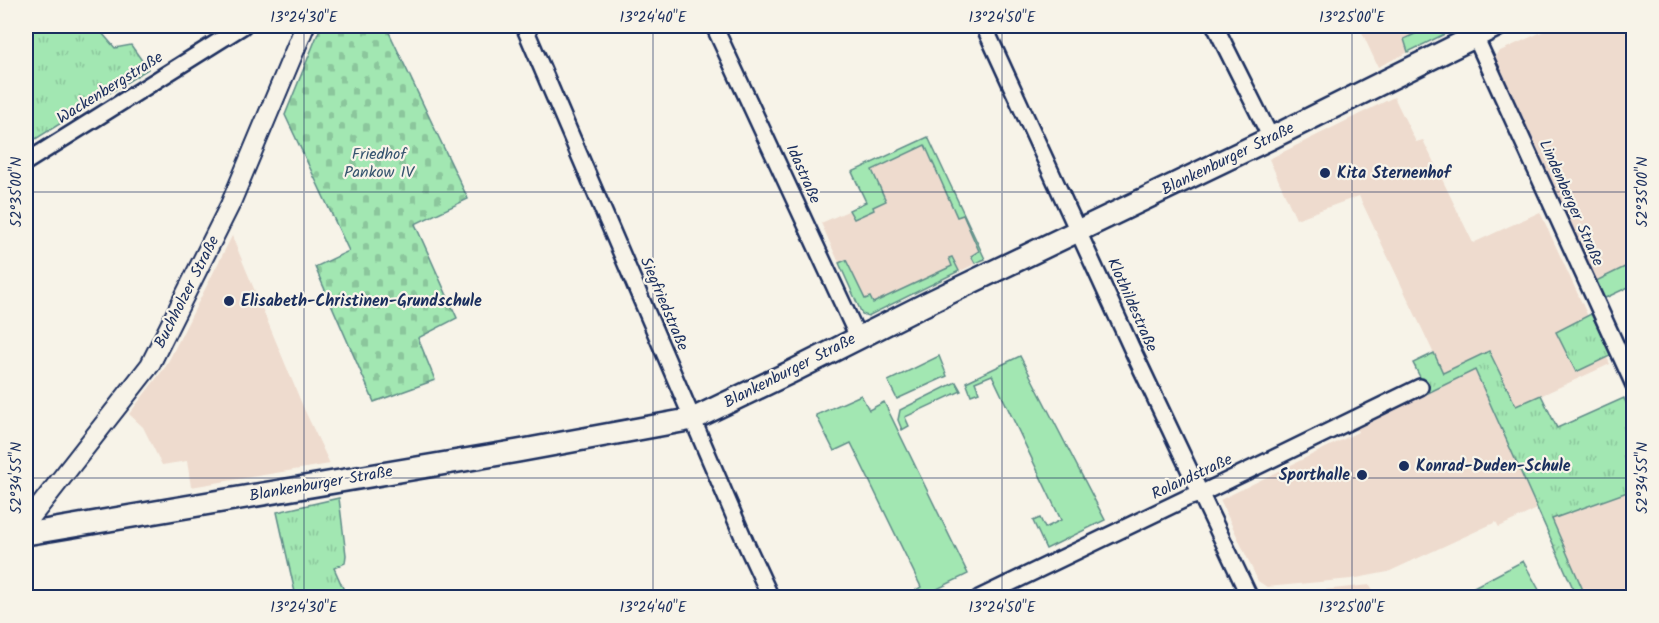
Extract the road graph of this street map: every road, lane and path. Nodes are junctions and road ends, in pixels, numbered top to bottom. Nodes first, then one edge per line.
1 (243, 26) edge
2 (304, 26) edge
3 (524, 26) edge
4 (714, 26) edge
5 (984, 26) edge
6 (1215, 26) edge
7 (1496, 26) edge
8 (1475, 36) junction
9 (1271, 138) junction
10 (26, 162) edge
11 (1079, 231) junction
12 (858, 337) junction
13 (1634, 385) edge
14 (1420, 387) dead end
15 (693, 418) junction
16 (1200, 494) junction
17 (27, 534) edge
18 (771, 597) edge
19 (979, 597) edge
20 (1250, 597) edge

1 - 10 street, Wackenbergstraße
2 - 17 street, Buchholzer Straße
3 - 15 street, Siegfriedstraße
4 - 12 street, Idastraße
5 - 11 street, Klothildestraße
6 - 9 street
7 - 8 main road, Blankenburger Straße
8 - 9 main road, Blankenburger Straße
8 - 13 street, Lindenberger Straße
9 - 11 main road, Blankenburger Straße
11 - 12 main road, Blankenburger Straße
11 - 16 street, Klothildestraße
12 - 15 main road, Blankenburger Straße
14 - 16 street, Rolandstraße
15 - 17 main road, Blankenburger Straße
15 - 18 street, Siegfriedstraße
16 - 19 street, Rolandstraße
16 - 20 street, Klothildestraße

